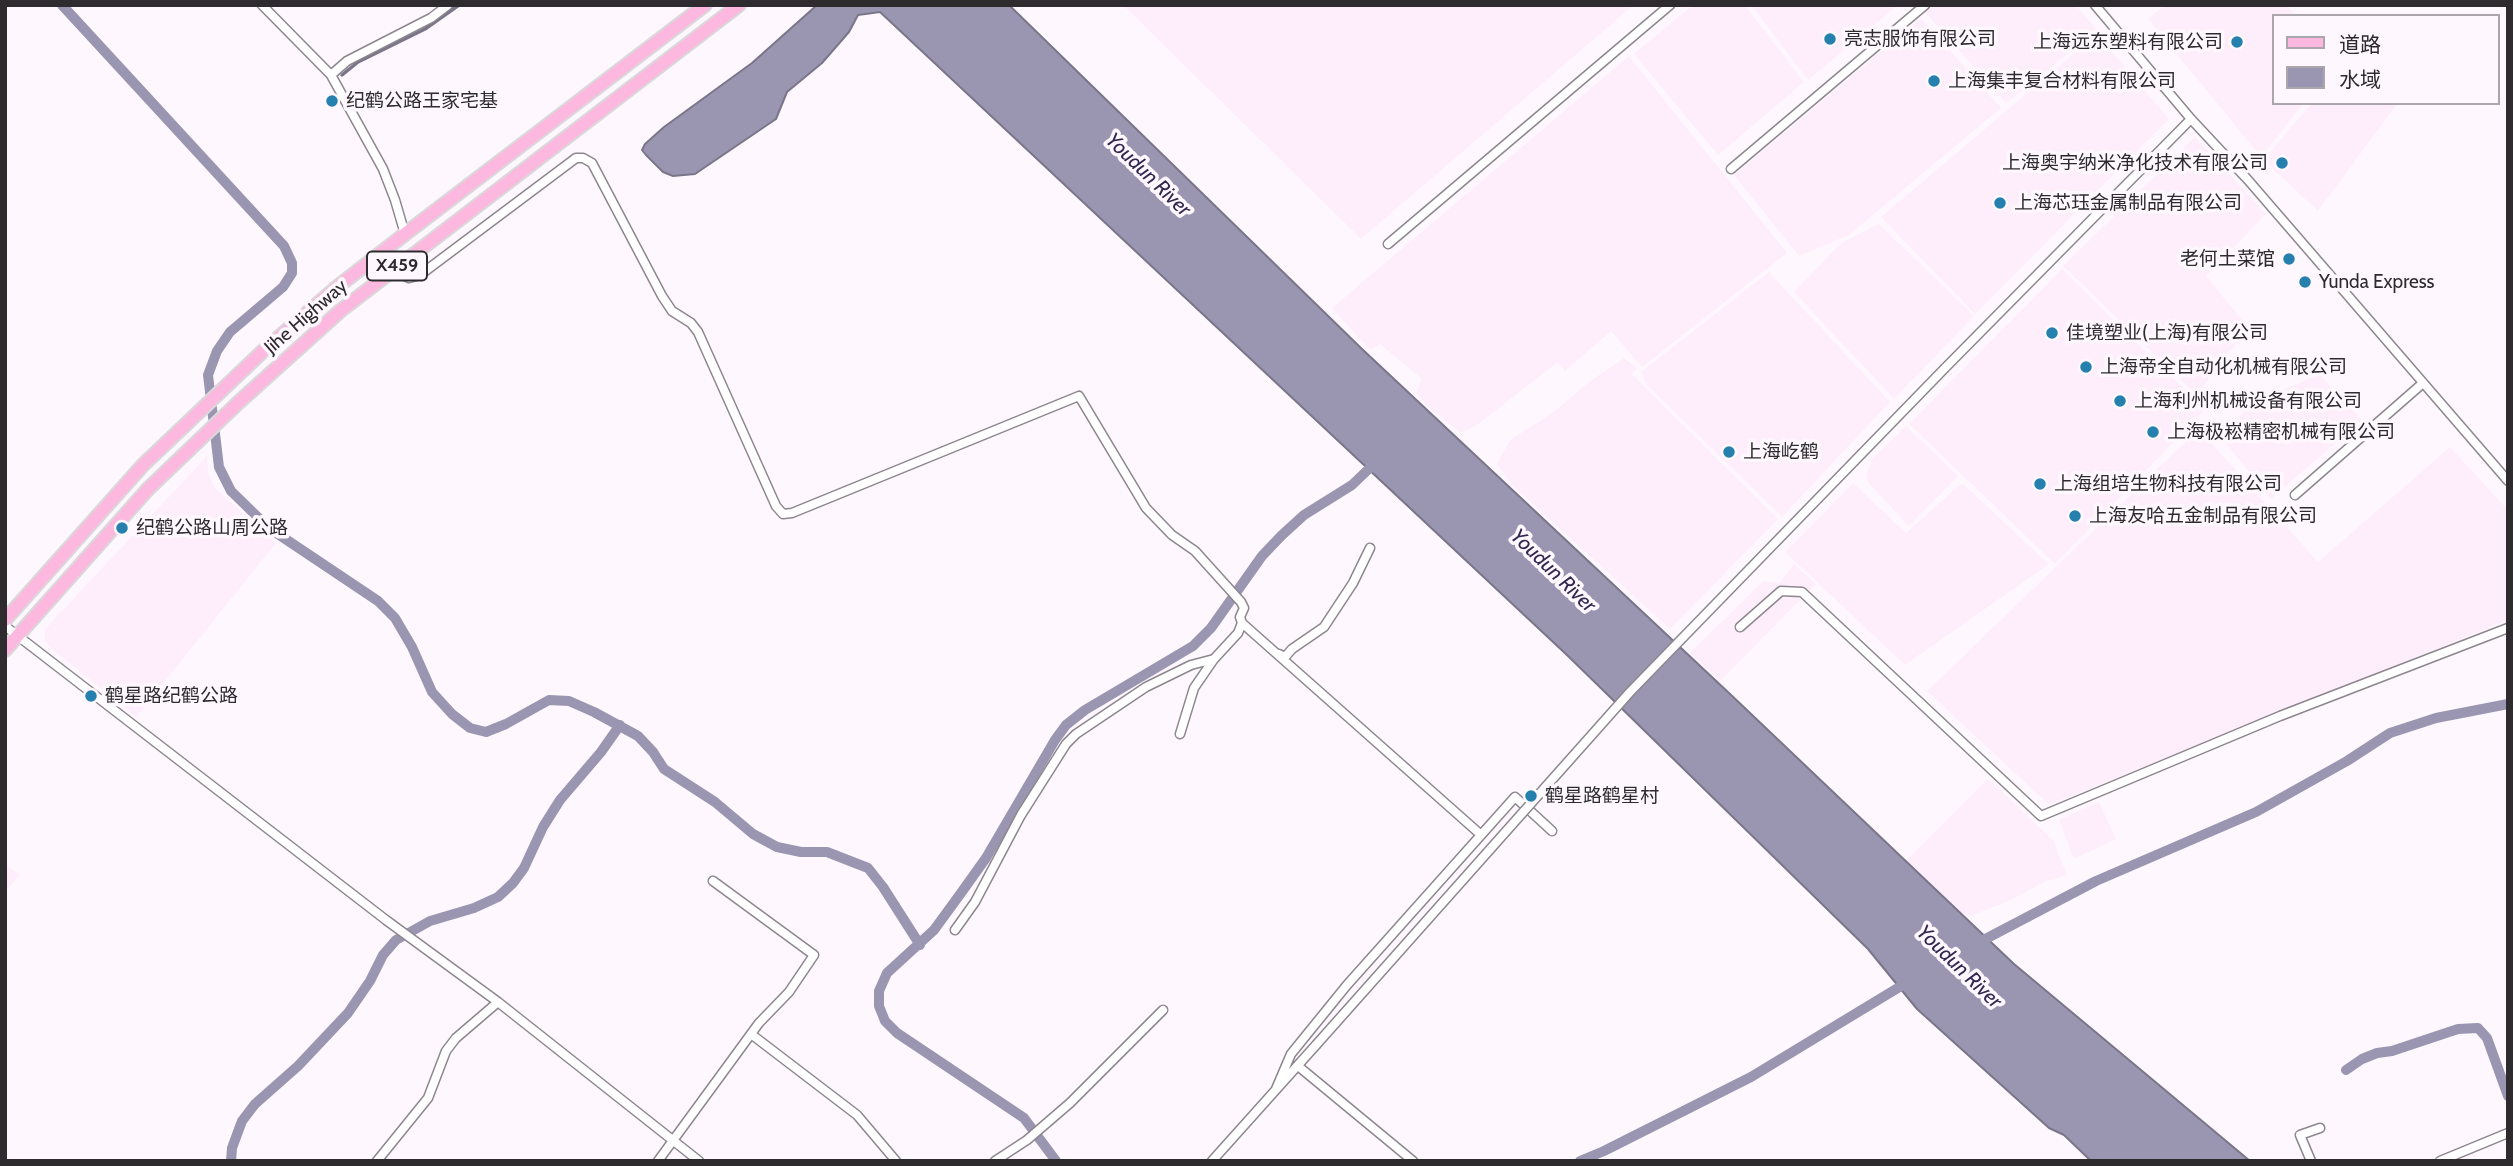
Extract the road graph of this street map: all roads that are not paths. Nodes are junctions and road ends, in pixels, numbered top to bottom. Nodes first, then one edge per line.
1 (262, 5) edge
2 (448, 5) edge
3 (705, 5) edge
4 (739, 5) edge
5 (1670, 5) edge
6 (1924, 5) edge
7 (2095, 5) edge
8 (331, 75) junction
9 (2191, 119) junction
10 (1731, 169) dead end
11 (405, 234) junction
12 (1388, 244) dead end
13 (398, 265) junction
14 (2423, 383) junction
15 (2508, 481) edge
16 (2295, 495) dead end
17 (1370, 548) dead end
18 (5, 620) edge
19 (1242, 623) junction
20 (5, 626) edge
21 (1740, 627) dead end
22 (2508, 628) edge
23 (17, 636) junction
24 (5, 650) edge
25 (1279, 654) junction
26 (1214, 659) junction
27 (1180, 734) dead end
28 (1552, 831) dead end
29 (1480, 834) junction
30 (713, 881) dead end
31 (955, 930) dead end
32 (498, 1002) junction
33 (1163, 1010) dead end
34 (751, 1034) junction
35 (1298, 1066) junction
36 (1276, 1089) junction
37 (2320, 1128) dead end
38 (2508, 1133) edge
39 (673, 1140) junction
40 (383, 1158) edge
41 (658, 1161) edge
42 (699, 1161) edge
43 (896, 1161) edge
44 (995, 1161) edge
45 (1212, 1161) edge
46 (1413, 1161) edge
47 (2311, 1161) edge
48 (2440, 1161) edge

1 - 8 street
2 - 8 street
3 - 11 main road, Jihe Highway / X459
4 - 13 main road, Jihe Highway / X459
5 - 12 street
6 - 10 street
7 - 9 street
8 - 11 street
9 - 14 street
9 - 35 street, bridge
11 - 18 main road, Jihe Highway / X459
13 - 19 street
13 - 23 main road, Jihe Highway / X459
14 - 15 street
14 - 16 street
17 - 25 street
19 - 25 street
19 - 26 street
20 - 23 street
21 - 22 street
23 - 24 main road, Jihe Highway / X459
23 - 32 street
25 - 29 street
26 - 27 street
26 - 31 street
28 - 29 street
29 - 36 street
30 - 34 street
32 - 39 street
32 - 40 street
33 - 44 street
34 - 39 street
34 - 43 street
35 - 36 street
35 - 46 street
36 - 45 street
37 - 47 street
38 - 48 street
39 - 41 street
39 - 42 street

